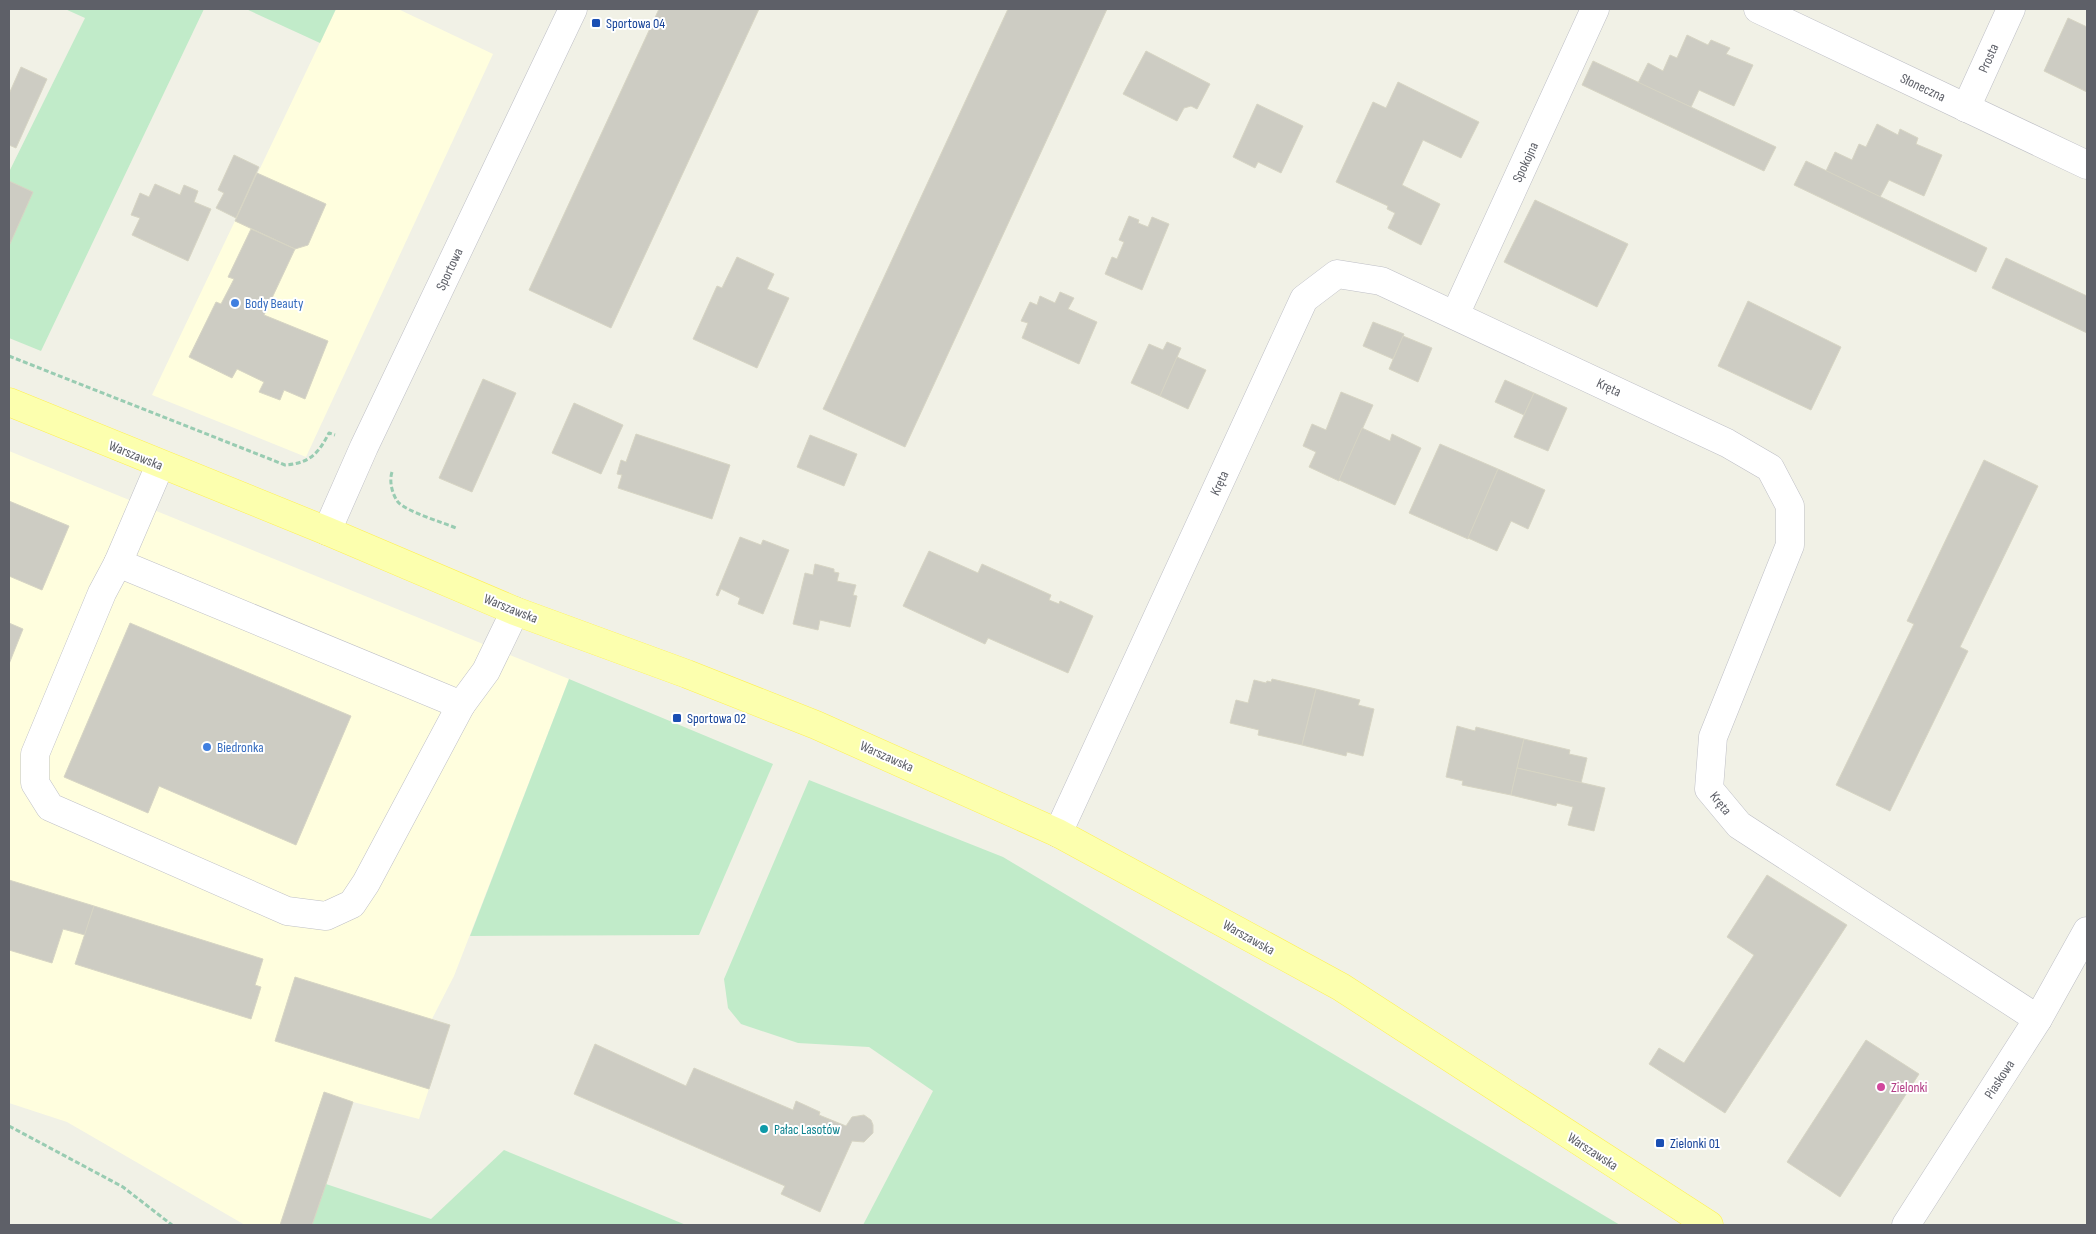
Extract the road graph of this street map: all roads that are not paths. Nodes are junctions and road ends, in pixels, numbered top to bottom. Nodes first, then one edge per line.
1 (573, 9) edge
2 (1595, 9) edge
3 (1758, 9) edge
4 (2011, 9) edge
5 (1966, 108) junction
6 (2087, 165) edge
7 (1455, 316) junction
8 (9, 402) edge
9 (160, 465) junction
10 (327, 531) junction
11 (118, 563) junction
12 (515, 610) junction
13 (461, 705) junction
14 (1058, 833) junction
15 (2087, 931) edge
16 (2038, 1019) junction
17 (1709, 1225) edge
18 (1906, 1225) edge

1 - 10 street, Sportowa
2 - 7 street, Spokojna
3 - 5 street, Słoneczna
4 - 5 street, Prosta
5 - 6 street, Słoneczna
7 - 14 street, Kręta
7 - 16 street, Kręta
8 - 9 main road, Warszawska
9 - 10 main road, Warszawska
9 - 11 street
10 - 12 main road, Warszawska
11 - 13 street
11 - 13 street
12 - 13 street
12 - 14 main road, Warszawska
14 - 17 main road, Warszawska
15 - 16 street, Piaskowa
16 - 18 street, Piaskowa

